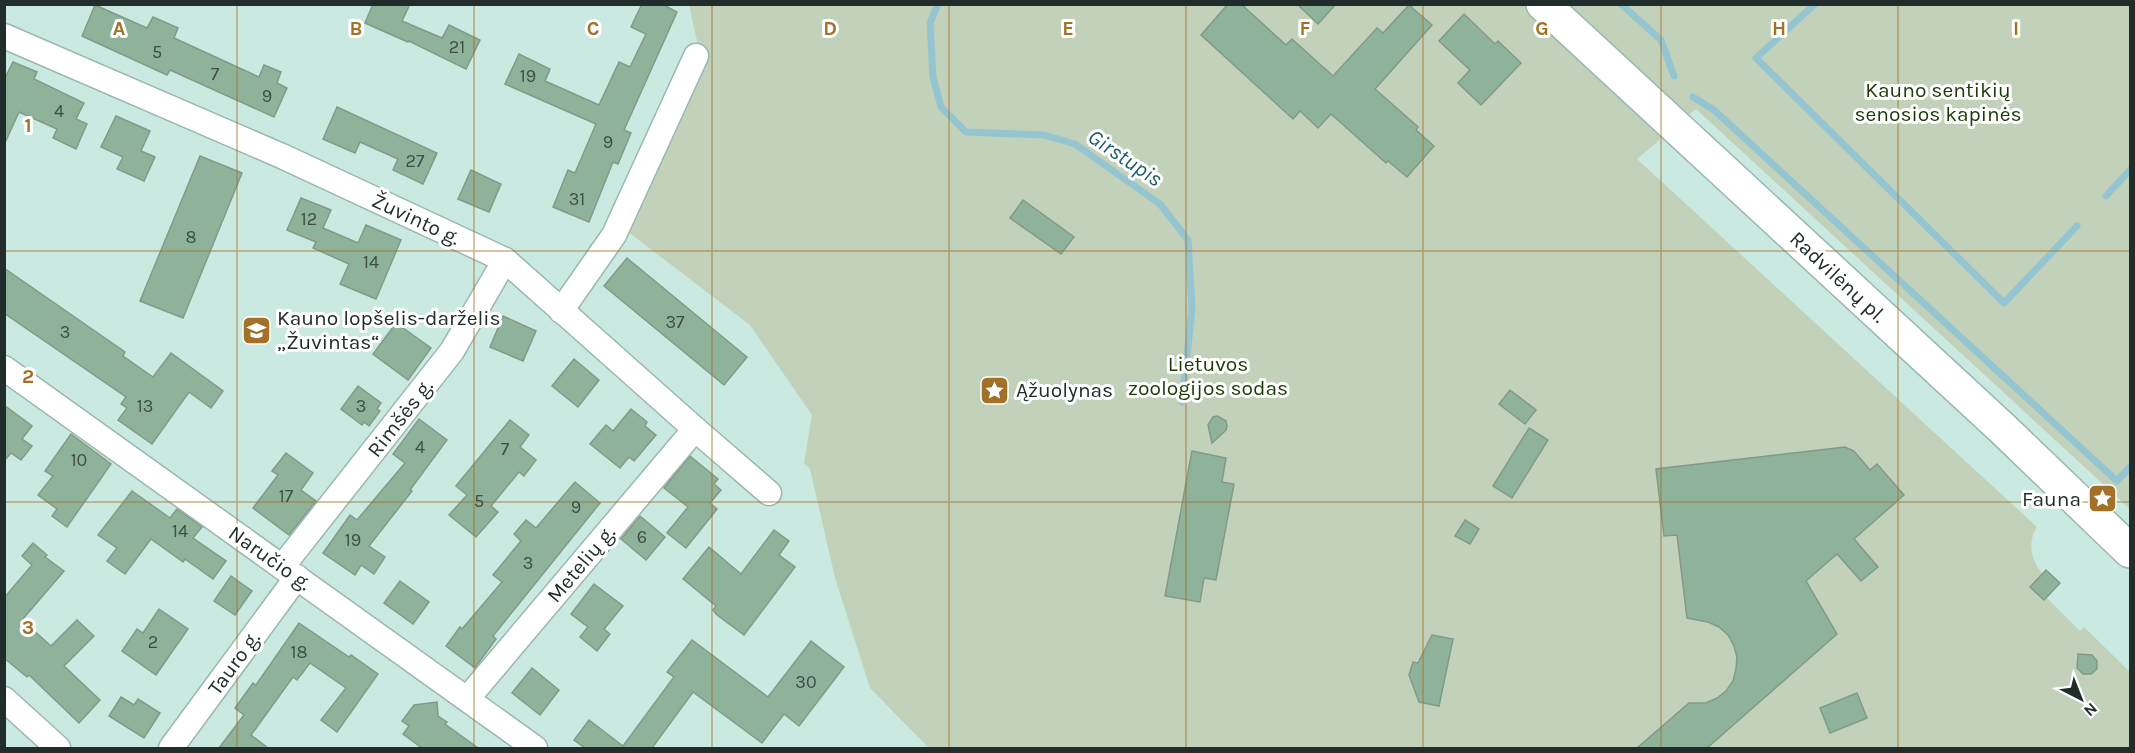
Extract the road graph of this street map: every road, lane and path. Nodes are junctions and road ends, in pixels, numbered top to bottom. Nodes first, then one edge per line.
1 (1543, 4) edge
2 (4, 36) edge
3 (696, 56) dead end
4 (505, 260) junction
5 (561, 311) junction
6 (4, 368) edge
7 (695, 429) junction
8 (769, 493) dead end
9 (2130, 551) edge
10 (289, 572) junction
11 (4, 699) edge
12 (467, 699) junction
13 (58, 748) edge
14 (171, 748) edge
15 (535, 748) edge

1 - 9 street, Radvilėnų pl.
2 - 4 street, Žuvinto g.
3 - 5 street
4 - 5 street, Žuvinto g.
4 - 10 street, Rimšės g.
5 - 7 street, Žuvinto g.
6 - 10 street, Naručio g.
7 - 8 street, Žuvinto g.
7 - 12 street, Metelių g.
10 - 12 street, Naručio g.
10 - 14 street, Tauro g.
11 - 13 street
12 - 15 street, Naručio g.

